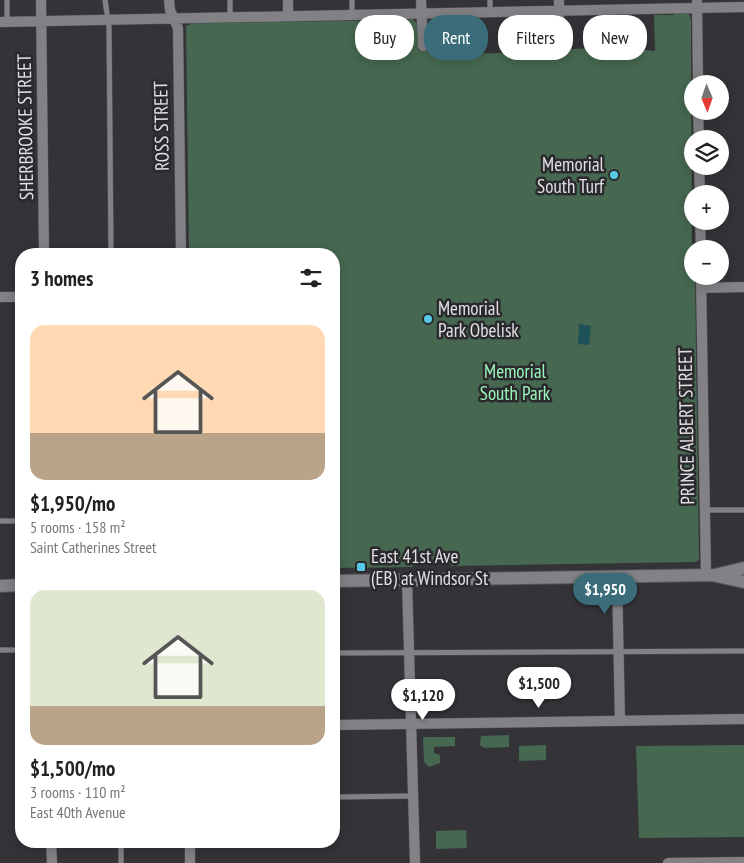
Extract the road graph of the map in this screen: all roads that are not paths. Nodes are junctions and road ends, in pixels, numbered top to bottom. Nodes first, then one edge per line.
1 (7, 0) edge
2 (41, 0) edge
3 (105, 0) edge
4 (169, 0) edge
5 (230, 0) edge
6 (288, 0) edge
7 (352, 0) edge
8 (421, 0) edge
9 (490, 0) edge
10 (697, 4) edge
11 (559, 5) edge
12 (627, 5) edge
13 (744, 7) edge
14 (490, 12) junction
15 (422, 13) junction
16 (352, 15) junction
17 (288, 16) junction
18 (230, 17) junction
19 (173, 18) junction
20 (108, 20) junction
21 (41, 21) junction
22 (4, 22) edge
23 (423, 46) dead end
24 (698, 75) edge
25 (44, 248) edge
26 (112, 248) edge
27 (181, 248) edge
28 (744, 287) edge
29 (701, 288) joint
30 (0, 297) edge
31 (15, 297) edge
32 (704, 510) junction
33 (744, 510) edge
34 (0, 521) edge
35 (15, 521) edge
36 (744, 568) edge
37 (710, 575) junction
38 (617, 577) junction
39 (407, 580) junction
40 (340, 581) edge
41 (744, 582) edge
42 (15, 585) edge
43 (0, 586) edge
44 (0, 650) edge
45 (15, 650) edge
46 (744, 651) edge
47 (409, 652) junction
48 (619, 652) junction
49 (340, 653) edge
50 (744, 719) edge
51 (620, 720) junction
52 (411, 724) junction
53 (340, 725) edge
54 (413, 796) junction
55 (340, 797) edge
56 (52, 848) edge
57 (121, 848) edge
58 (190, 848) edge
59 (744, 862) edge
60 (52, 863) edge
61 (121, 863) edge
62 (190, 863) edge
63 (414, 863) edge
64 (668, 863) edge

1 - 22 lane
2 - 21 street, SHERBROOKE STREET
3 - 20 lane
4 - 19 street, ROSS STREET
5 - 18 lane
6 - 17 street
7 - 16 lane
8 - 15 street
9 - 14 lane
10 - 12 street
10 - 13 street
10 - 24 street
11 - 12 street
11 - 14 street
14 - 15 street
15 - 16 street
15 - 23 street
16 - 17 street
17 - 18 street
18 - 19 street
19 - 20 street
19 - 27 street, ROSS STREET
20 - 21 street
20 - 26 lane
21 - 22 street
21 - 25 street, SHERBROOKE STREET
28 - 29 street
29 - 32 street, PRINCE ALBERT STREET
30 - 31 street
32 - 33 lane
32 - 37 street, PRINCE ALBERT STREET
34 - 35 lane
36 - 37 main road
37 - 38 main road
37 - 41 main road
38 - 39 main road
38 - 48 street
39 - 40 main road
39 - 47 street
42 - 43 main road
44 - 45 lane
46 - 48 lane
47 - 48 lane
47 - 49 lane
47 - 52 street
48 - 51 street
50 - 51 street
51 - 52 street
52 - 53 street
52 - 54 street
54 - 55 lane
54 - 63 street
56 - 60 street
57 - 61 lane
58 - 62 street
59 - 64 street

